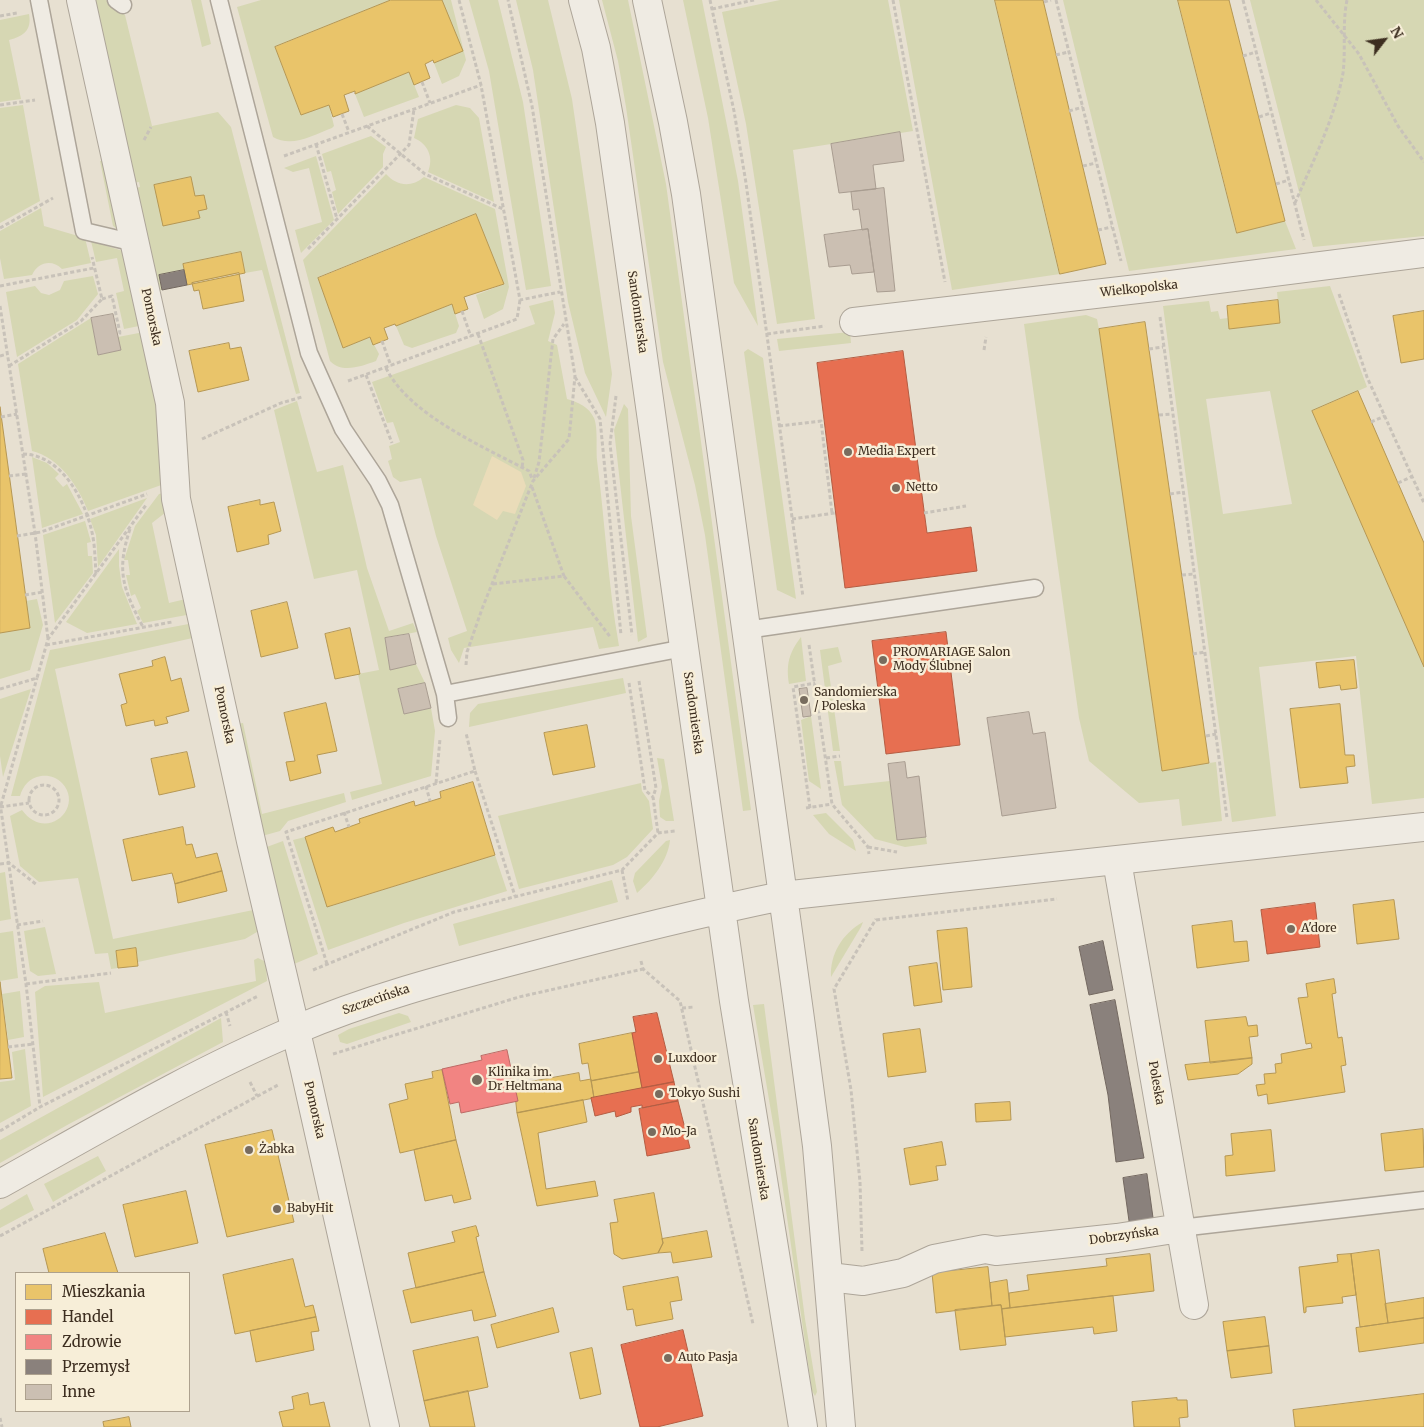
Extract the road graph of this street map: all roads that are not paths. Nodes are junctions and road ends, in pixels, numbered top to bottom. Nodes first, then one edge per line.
1 (39, 0) edge
2 (81, 0) edge
3 (219, 0) edge
4 (583, 0) edge
5 (647, 0) edge
6 (136, 243) junction
7 (1424, 253) edge
8 (854, 322) road end
9 (1035, 588) dead end
10 (746, 630) junction
11 (684, 648) junction
12 (445, 694) junction
13 (448, 718) road end
14 (1424, 827) edge
15 (1117, 861) junction
16 (782, 896) junction
17 (720, 909) junction
18 (296, 1030) junction
19 (0, 1184) edge
20 (1424, 1200) edge
21 (1180, 1228) junction
22 (829, 1277) junction
23 (1194, 1305) dead end
24 (385, 1427) edge
25 (803, 1427) edge
26 (841, 1427) edge

1 - 6 lane
2 - 6 street, Pomorska
3 - 12 lane
4 - 11 street, Sandomierska
5 - 10 street
6 - 18 street, Pomorska
7 - 8 street, Wielkopolska
9 - 10 lane
10 - 16 street
11 - 12 lane
11 - 17 street, Sandomierska
12 - 13 lane
14 - 15 street
15 - 16 street
15 - 21 street, Poleska
16 - 17 street, Szczecińska
16 - 22 street
17 - 18 street, Szczecińska
17 - 25 street, Sandomierska
18 - 19 street, Szczecińska
18 - 24 street, Pomorska
20 - 21 lane, Dobrzyńska
21 - 22 street, Dobrzyńska
21 - 23 street, Poleska
22 - 26 street

